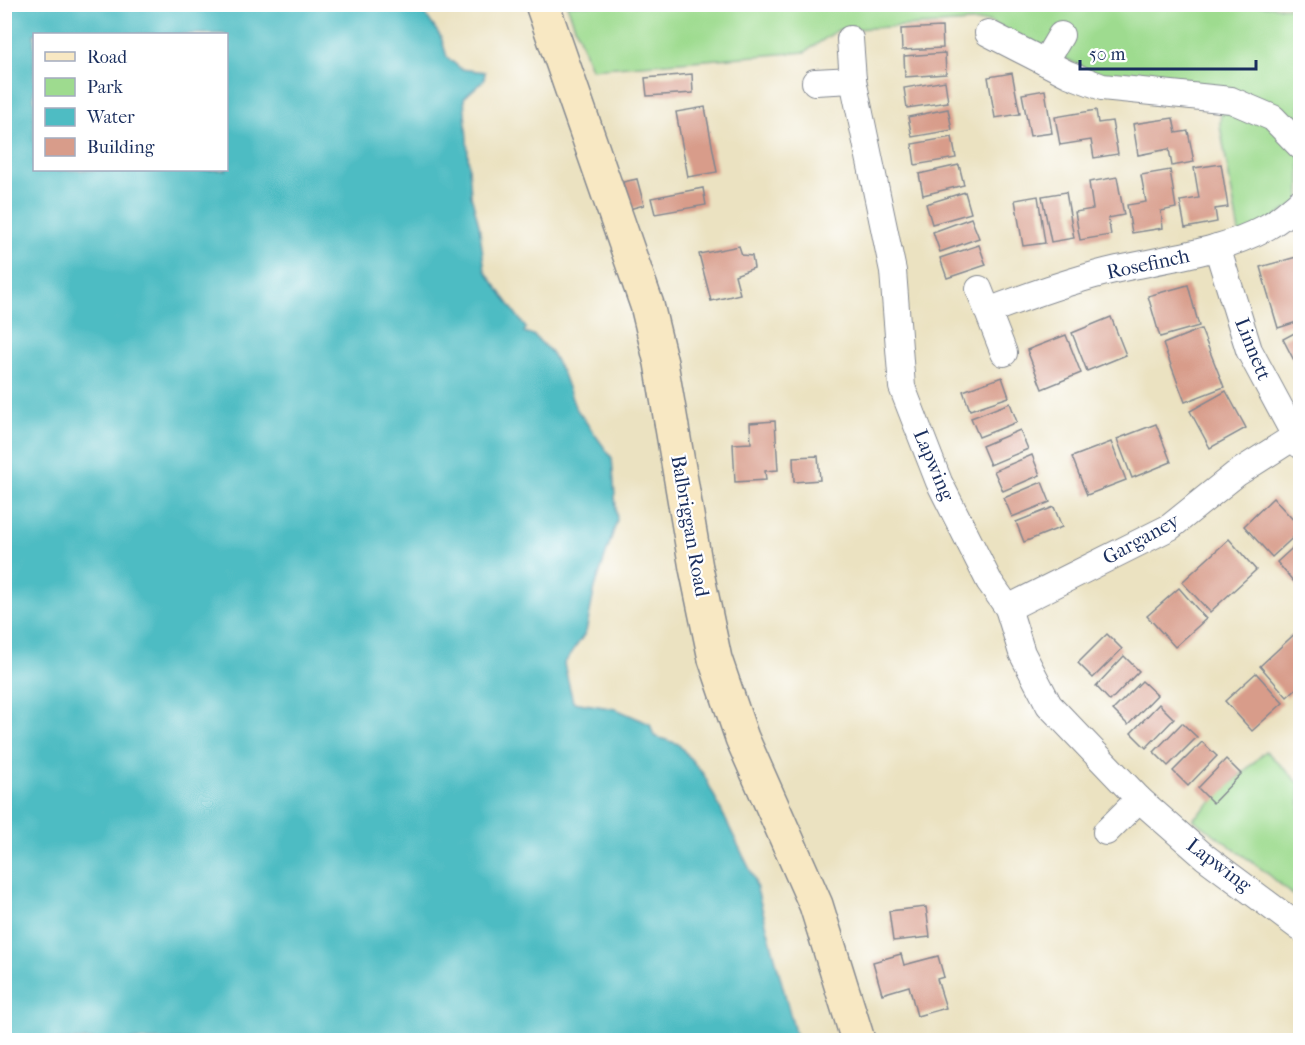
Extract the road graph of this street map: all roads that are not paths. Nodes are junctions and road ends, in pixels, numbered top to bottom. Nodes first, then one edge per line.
1 (542, 4) edge
2 (988, 33) dead end
3 (1061, 35) dead end
4 (850, 39) dead end
5 (1045, 62) junction
6 (853, 80) junction
7 (815, 82) dead end
8 (1300, 146) edge
9 (1300, 202) edge
10 (1217, 247) junction
11 (1004, 353) dead end
12 (1297, 441) edge
13 (1008, 608) junction
14 (1138, 799) junction
15 (1106, 832) dead end
16 (1300, 928) edge
17 (858, 1041) edge

1 - 17 main road, Balbriggan Road
2 - 5 street
3 - 5 street
4 - 6 street, Lapwing
5 - 8 street
6 - 7 street
6 - 13 street, Lapwing
9 - 10 street, Rosefinch
10 - 11 street, Rosefinch
10 - 12 street, Linnett
12 - 13 street, Garganey
13 - 14 street, Lapwing
14 - 15 street
14 - 16 street, Lapwing

